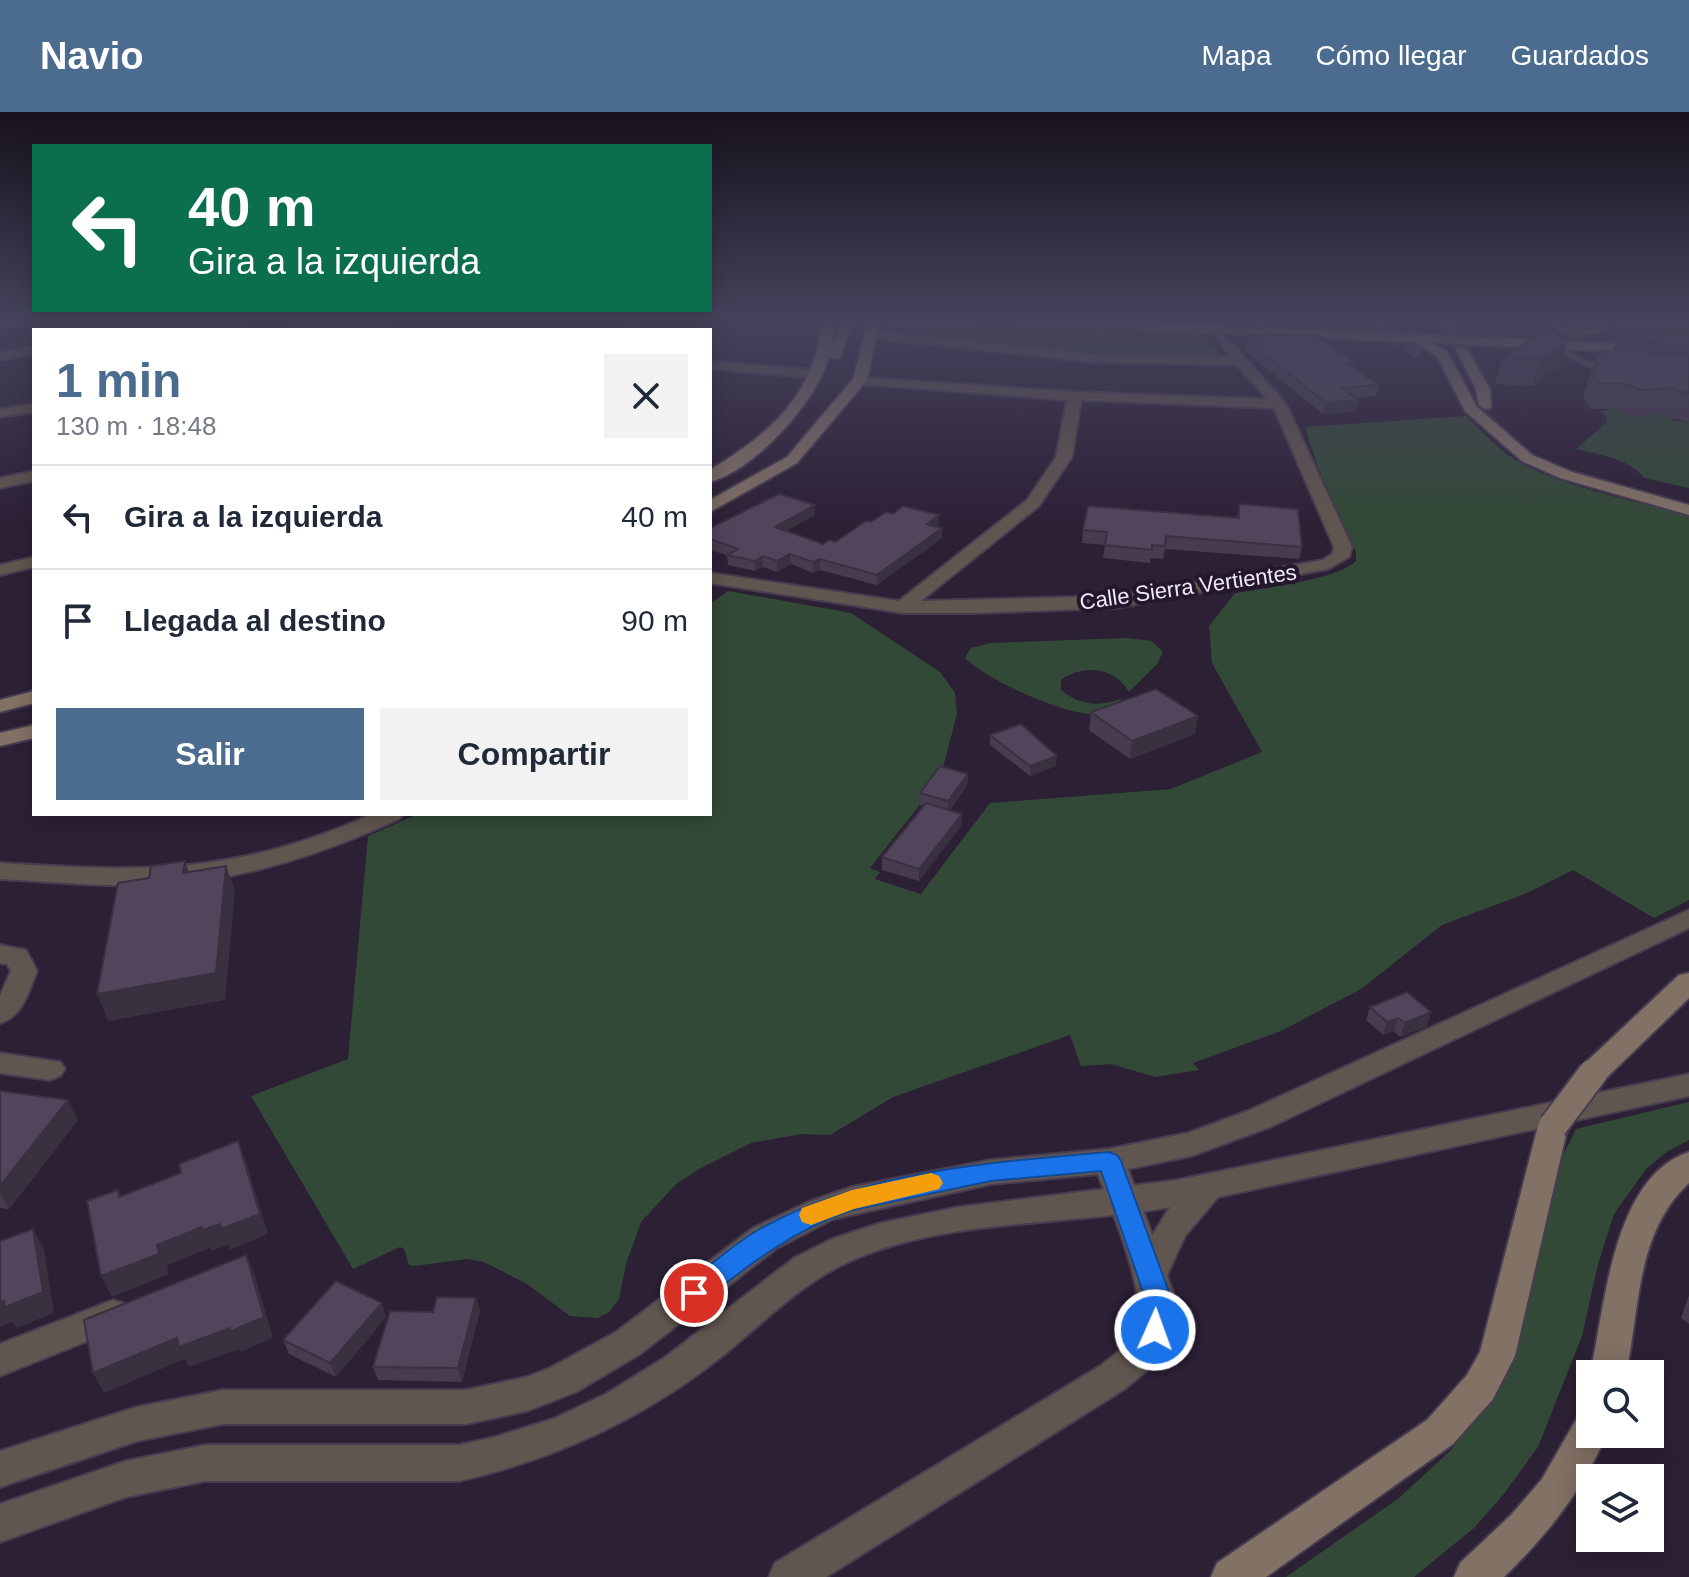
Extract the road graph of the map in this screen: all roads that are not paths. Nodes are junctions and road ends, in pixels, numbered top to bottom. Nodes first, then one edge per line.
1 (808, 389) edge
2 (852, 389) edge
3 (986, 389) edge
4 (1266, 389) edge
5 (1447, 389) edge
6 (1466, 389) edge
7 (1483, 389) edge
8 (1075, 396) junction
9 (1279, 404) junction
10 (1478, 407) junction
11 (32, 408) edge
12 (0, 413) edge
13 (32, 476) edge
14 (712, 476) edge
15 (0, 483) edge
16 (1689, 500) edge
17 (712, 506) edge
18 (1689, 510) edge
19 (32, 562) edge
20 (0, 570) edge
21 (715, 584) edge
22 (903, 607) junction
23 (32, 698) edge
24 (0, 706) edge
25 (32, 732) edge
26 (0, 740) edge
27 (387, 816) edge
28 (0, 871) edge
29 (1689, 918) edge
30 (0, 954) edge
31 (1689, 982) edge
32 (0, 1013) edge
33 (0, 1063) edge
34 (50, 1069) dead end
35 (1689, 1085) edge
36 (1109, 1161) junction
37 (1689, 1164) edge
38 (1210, 1186) junction
39 (1125, 1201) junction
40 (1151, 1274) junction
41 (146, 1301) edge
42 (0, 1360) edge
43 (1611, 1360) edge
44 (1581, 1448) edge
45 (0, 1469) edge
46 (0, 1523) edge
47 (789, 1577) edge
48 (1231, 1577) edge
49 (1474, 1577) edge

1 - 14 main road
2 - 17 main road
3 - 8 street
4 - 9 street, Calle Sierra Vertientes
5 - 10 main road
6 - 10 main road
7 - 10 main road
8 - 9 street
8 - 22 street
9 - 22 street, Calle Sierra Vertientes
10 - 16 main road
10 - 18 main road
11 - 12 street
13 - 15 street
19 - 20 street
21 - 22 street, Calle Sierra Vertientes
23 - 24 main road
25 - 26 main road
27 - 28 street
29 - 36 street
30 - 32 street
31 - 48 main road, bridge
33 - 34 street
35 - 38 street
36 - 39 street
36 - 45 street
37 - 43 main road
38 - 39 street
38 - 40 street
39 - 40 street
39 - 46 street
40 - 47 street
41 - 42 street
44 - 49 main road

